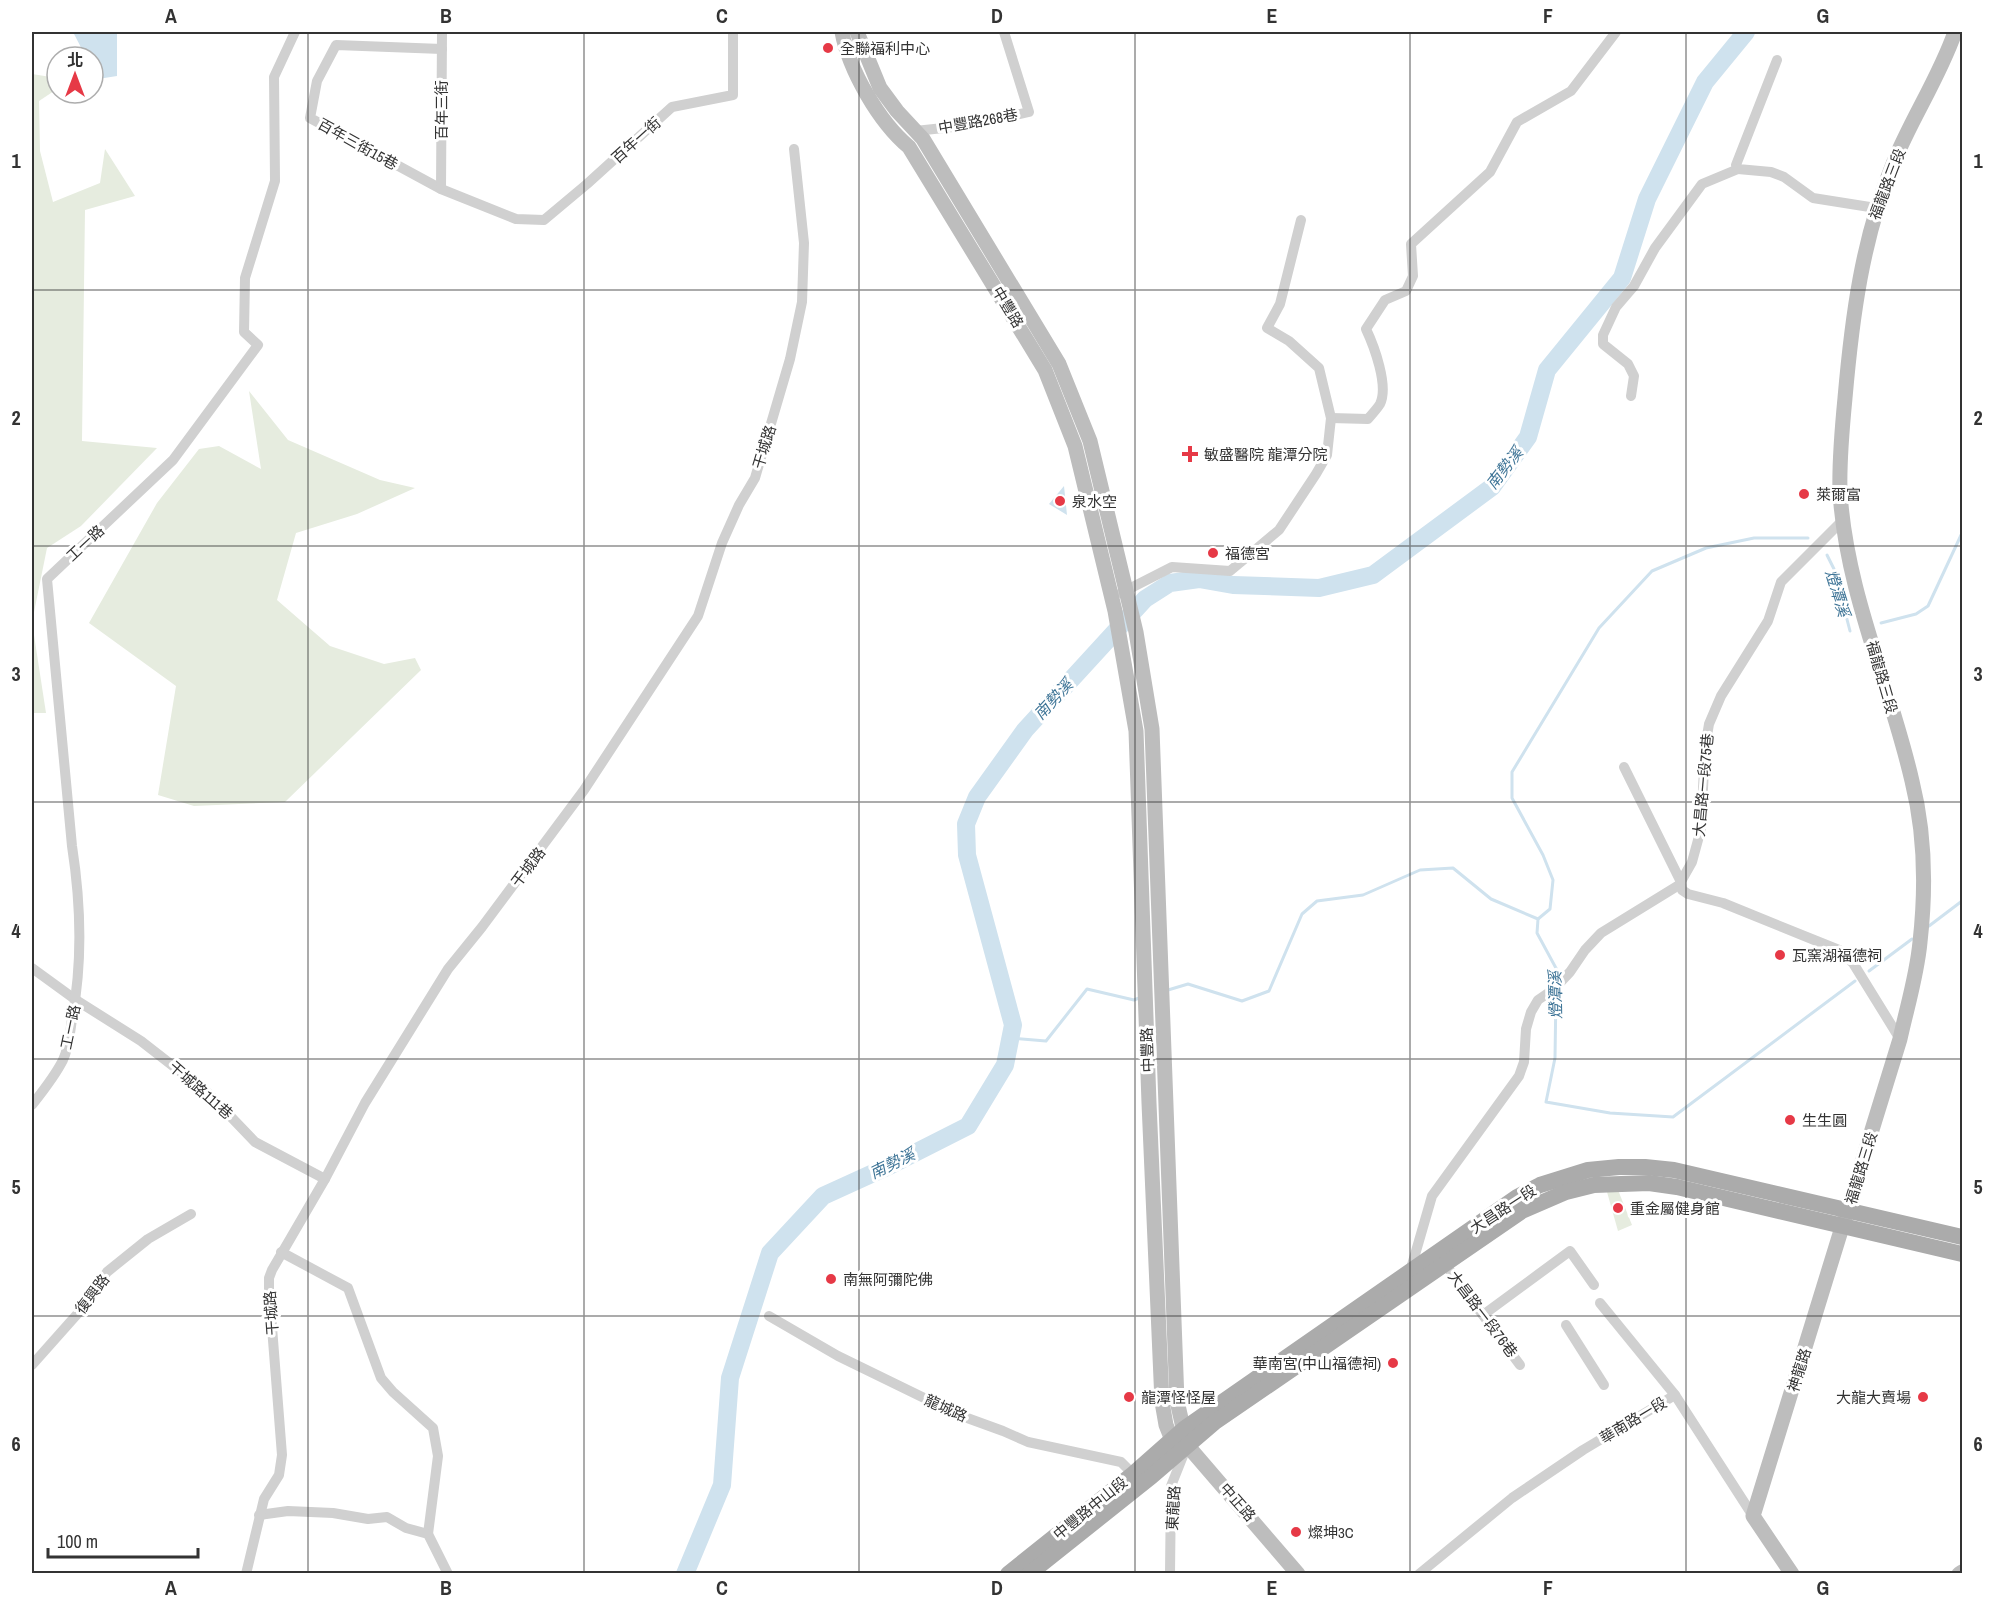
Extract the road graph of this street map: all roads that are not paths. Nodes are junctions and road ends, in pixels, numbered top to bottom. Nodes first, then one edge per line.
1 (295, 32) edge
2 (442, 32) edge
3 (733, 32) edge
4 (842, 32) edge
5 (857, 32) edge
6 (1004, 32) edge
7 (1616, 32) edge
8 (1955, 32) edge
9 (442, 49) junction
10 (1777, 60) dead end
11 (915, 131) junction
12 (794, 149) dead end
13 (1738, 169) junction
14 (441, 189) junction
15 (1876, 208) junction
16 (1301, 220) dead end
17 (1631, 396) dead end
18 (1331, 418) junction
19 (1843, 520) junction
20 (1122, 596) junction
21 (1624, 767) dead end
22 (1681, 882) junction
23 (1158, 910) junction
24 (1142, 912) junction
25 (32, 968) edge
26 (76, 1000) junction
27 (1900, 1039) junction
28 (32, 1105) edge
29 (325, 1179) junction
30 (191, 1214) dead end
31 (1845, 1217) junction
32 (1962, 1237) edge
33 (281, 1252) junction
34 (1962, 1254) edge
35 (1445, 1264) junction
36 (1410, 1272) junction
37 (1594, 1285) dead end
38 (1600, 1303) dead end
39 (1483, 1315) junction
40 (769, 1316) dead end
41 (1566, 1325) dead end
42 (32, 1365) edge
43 (1520, 1365) dead end
44 (1604, 1385) dead end
45 (1675, 1395) junction
46 (1185, 1428) junction
47 (1179, 1443) junction
48 (1133, 1474) junction
49 (259, 1515) junction
50 (1754, 1516) junction
51 (428, 1534) junction
52 (246, 1574) edge
53 (448, 1574) edge
54 (1008, 1574) edge
55 (1029, 1574) edge
56 (1170, 1574) edge
57 (1298, 1574) edge
58 (1419, 1574) edge
59 (1792, 1574) edge

1 - 26 street, 工一路
2 - 9 street, 百年三街
3 - 14 street, 百年一街
4 - 20 main road, 中豐路
5 - 11 main road, 中豐路
6 - 11 street, 中豐路268巷
7 - 18 street
8 - 15 main road, 福龍路三段
9 - 14 street, 百年三街
9 - 14 street, 百年三街15巷
10 - 13 street
11 - 20 main road, 中豐路
12 - 29 street, 干城路
13 - 15 street
13 - 17 street
15 - 19 main road, 福龍路三段
16 - 18 street
18 - 20 street
19 - 22 street, 大昌路一段75巷
19 - 27 main road, 福龍路三段
20 - 23 main road, 中豐路
20 - 24 main road, 中豐路
21 - 22 street
22 - 27 street
22 - 36 street
23 - 24 main road
23 - 46 main road, 中豐路
24 - 47 main road, 中豐路
25 - 26 street, 干城路111巷
26 - 28 street, 工一路
26 - 29 street, 干城路111巷
27 - 31 main road, 福龍路三段
29 - 33 street, 干城路
30 - 42 street, 復興路
31 - 32 main road, 大昌路一段
31 - 34 main road, 大昌路一段
31 - 35 main road, 大昌路一段
31 - 36 main road, 大昌路一段
31 - 50 main road, 神龍路
33 - 49 street, 干城路
33 - 51 street
35 - 39 street, 大昌路一段76巷
35 - 47 main road, 大昌路一段
36 - 46 main road, 大昌路一段
37 - 39 street
38 - 45 street
39 - 43 street, 大昌路一段76巷
40 - 48 street, 龍城路
41 - 44 street
45 - 50 street, 華南路一段
45 - 58 street, 華南路一段
46 - 47 main road, 大昌路一段
47 - 48 main road, 中豐路中山段
47 - 55 main road, 中豐路中山段
47 - 56 street, 東龍路
47 - 57 main road, 中正路
48 - 54 main road, 中豐路中山段
49 - 51 street
49 - 52 street, 干城路
50 - 59 main road, 華南路一段
51 - 53 street

